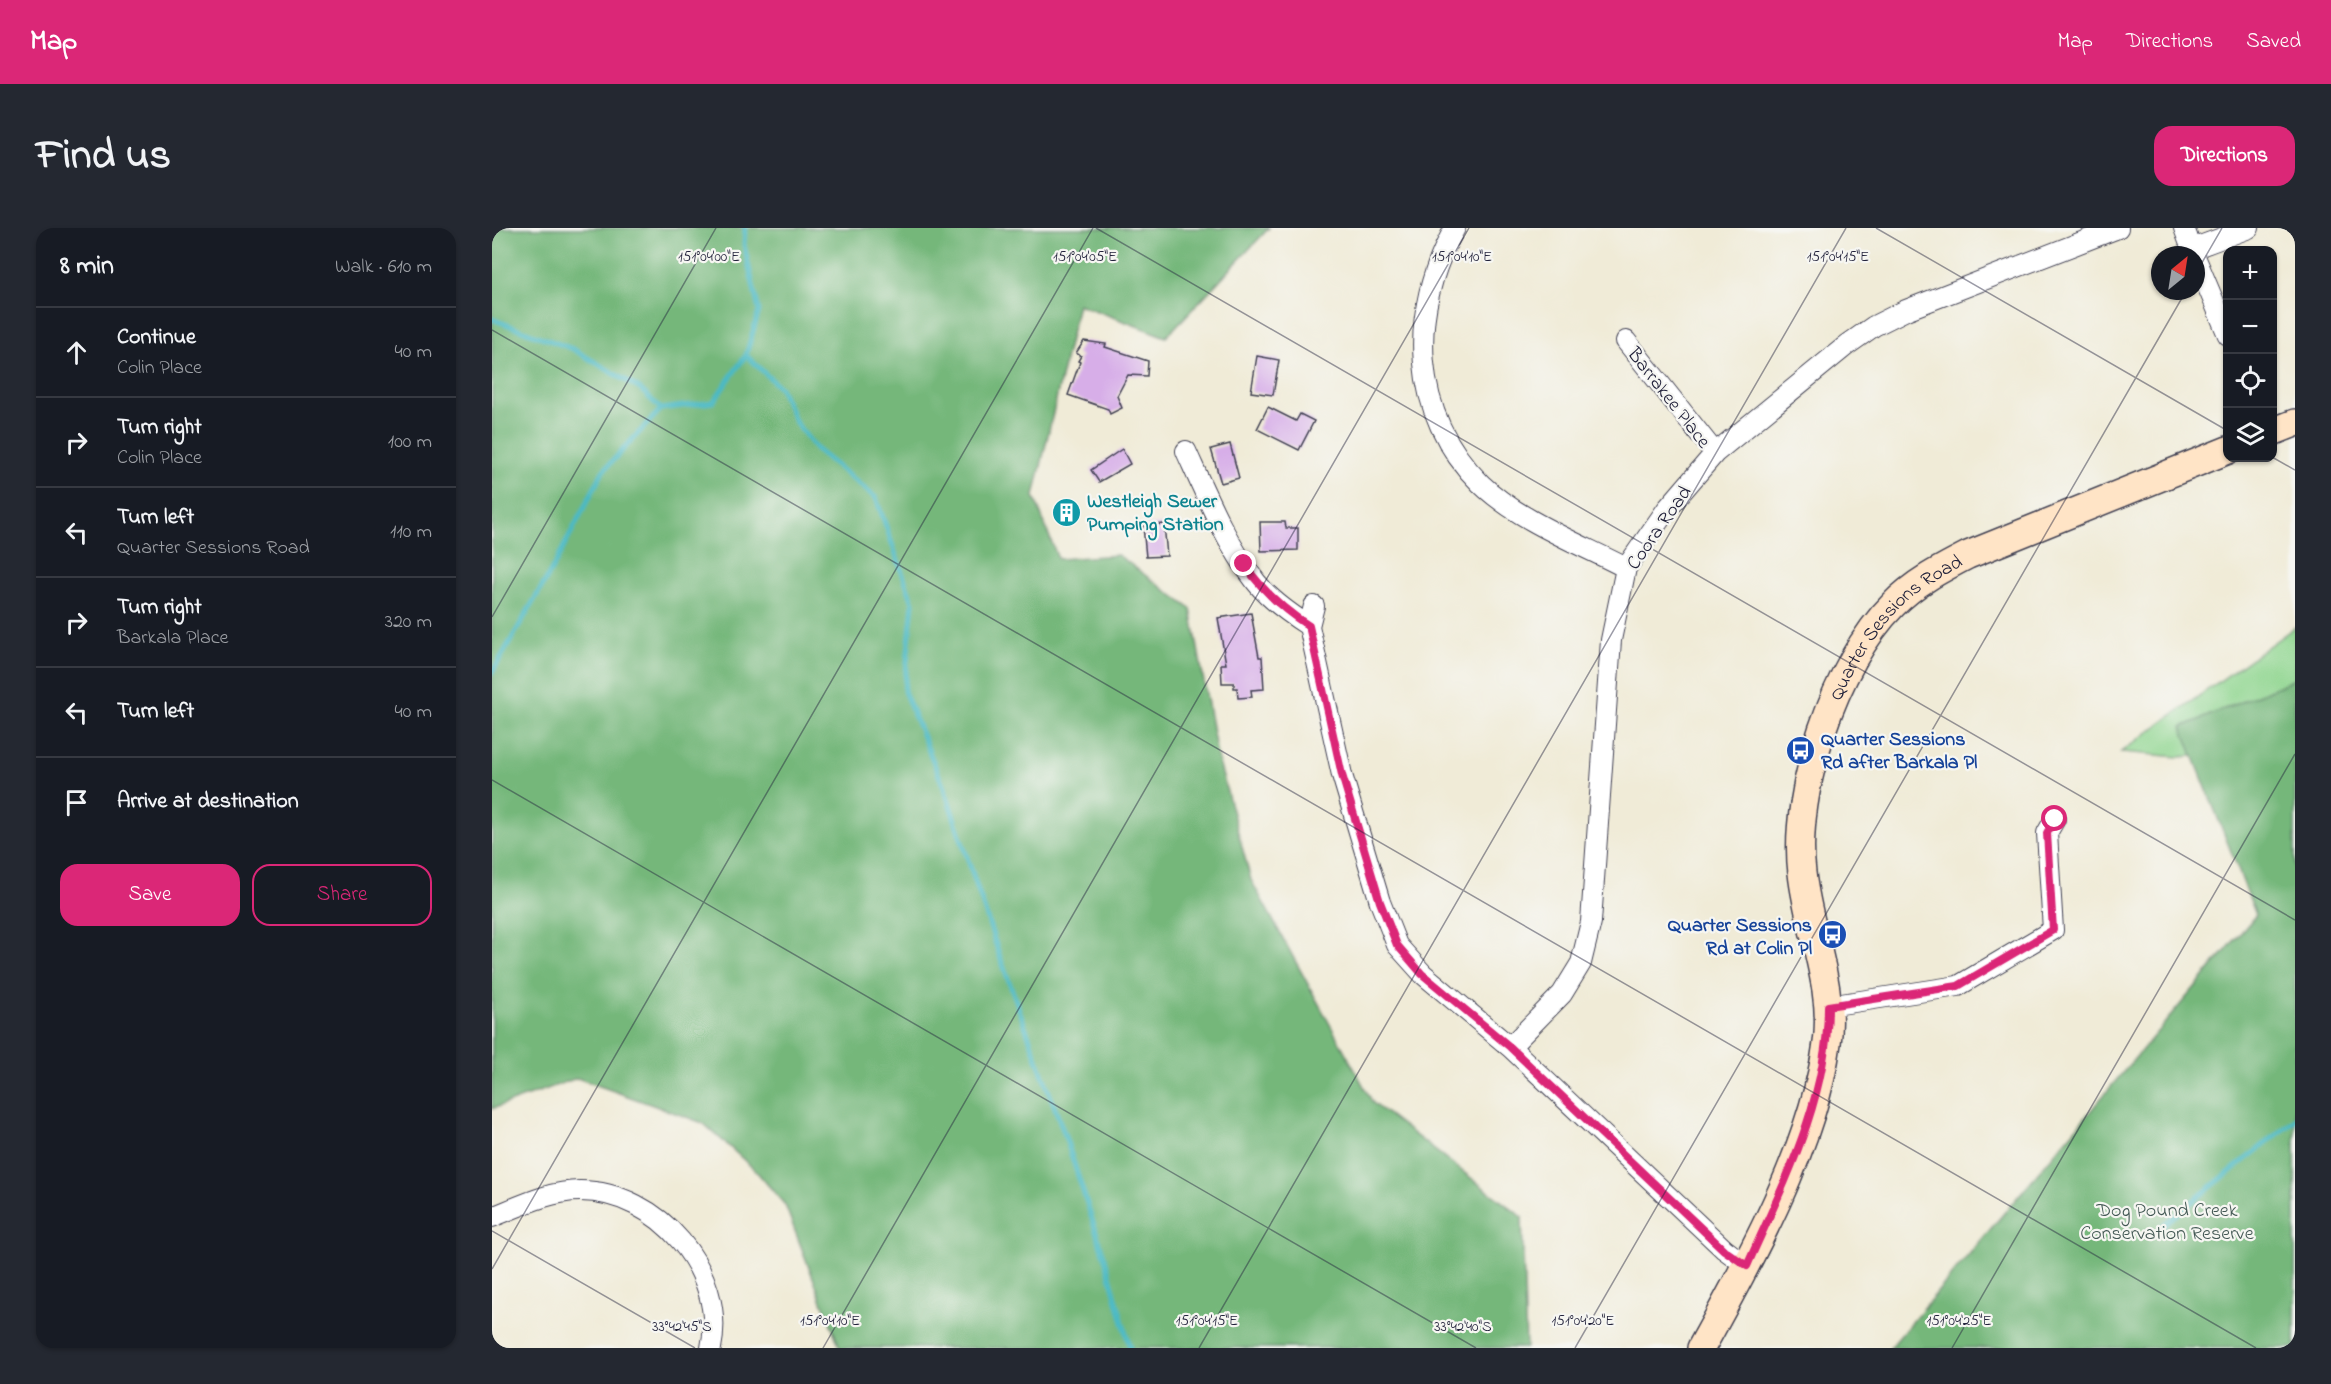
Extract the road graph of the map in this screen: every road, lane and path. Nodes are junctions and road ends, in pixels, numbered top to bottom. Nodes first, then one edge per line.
1 (1455, 228) edge
2 (2118, 228) edge
3 (2184, 228) edge
4 (2249, 228) edge
5 (2191, 246) edge
6 (2205, 249) edge
7 (2205, 280) edge
8 (2223, 323) edge
9 (1626, 341) dead end
10 (2295, 423) edge
11 (2277, 430) edge
12 (1186, 451) dead end
13 (2223, 452) edge
14 (1715, 453) junction
15 (1626, 568) junction
16 (1314, 606) dead end
17 (1309, 626) junction
18 (2055, 819) dead end
19 (1828, 1006) junction
20 (1510, 1047) junction
21 (492, 1217) edge
22 (1747, 1266) junction
23 (711, 1348) edge
24 (1701, 1348) edge

1 - 15 street
2 - 14 street, Coora Road
3 - 5 street
4 - 6 street
7 - 8 street
9 - 14 street, Barrakee Place
10 - 11 main road
12 - 17 street
13 - 19 main road, Quarter Sessions Road
14 - 15 street, Coora Road
15 - 20 street, Coora Road
16 - 17 street
17 - 20 street
18 - 19 street
19 - 22 main road, Quarter Sessions Road
20 - 22 street
21 - 23 street
22 - 24 main road, Quarter Sessions Road

